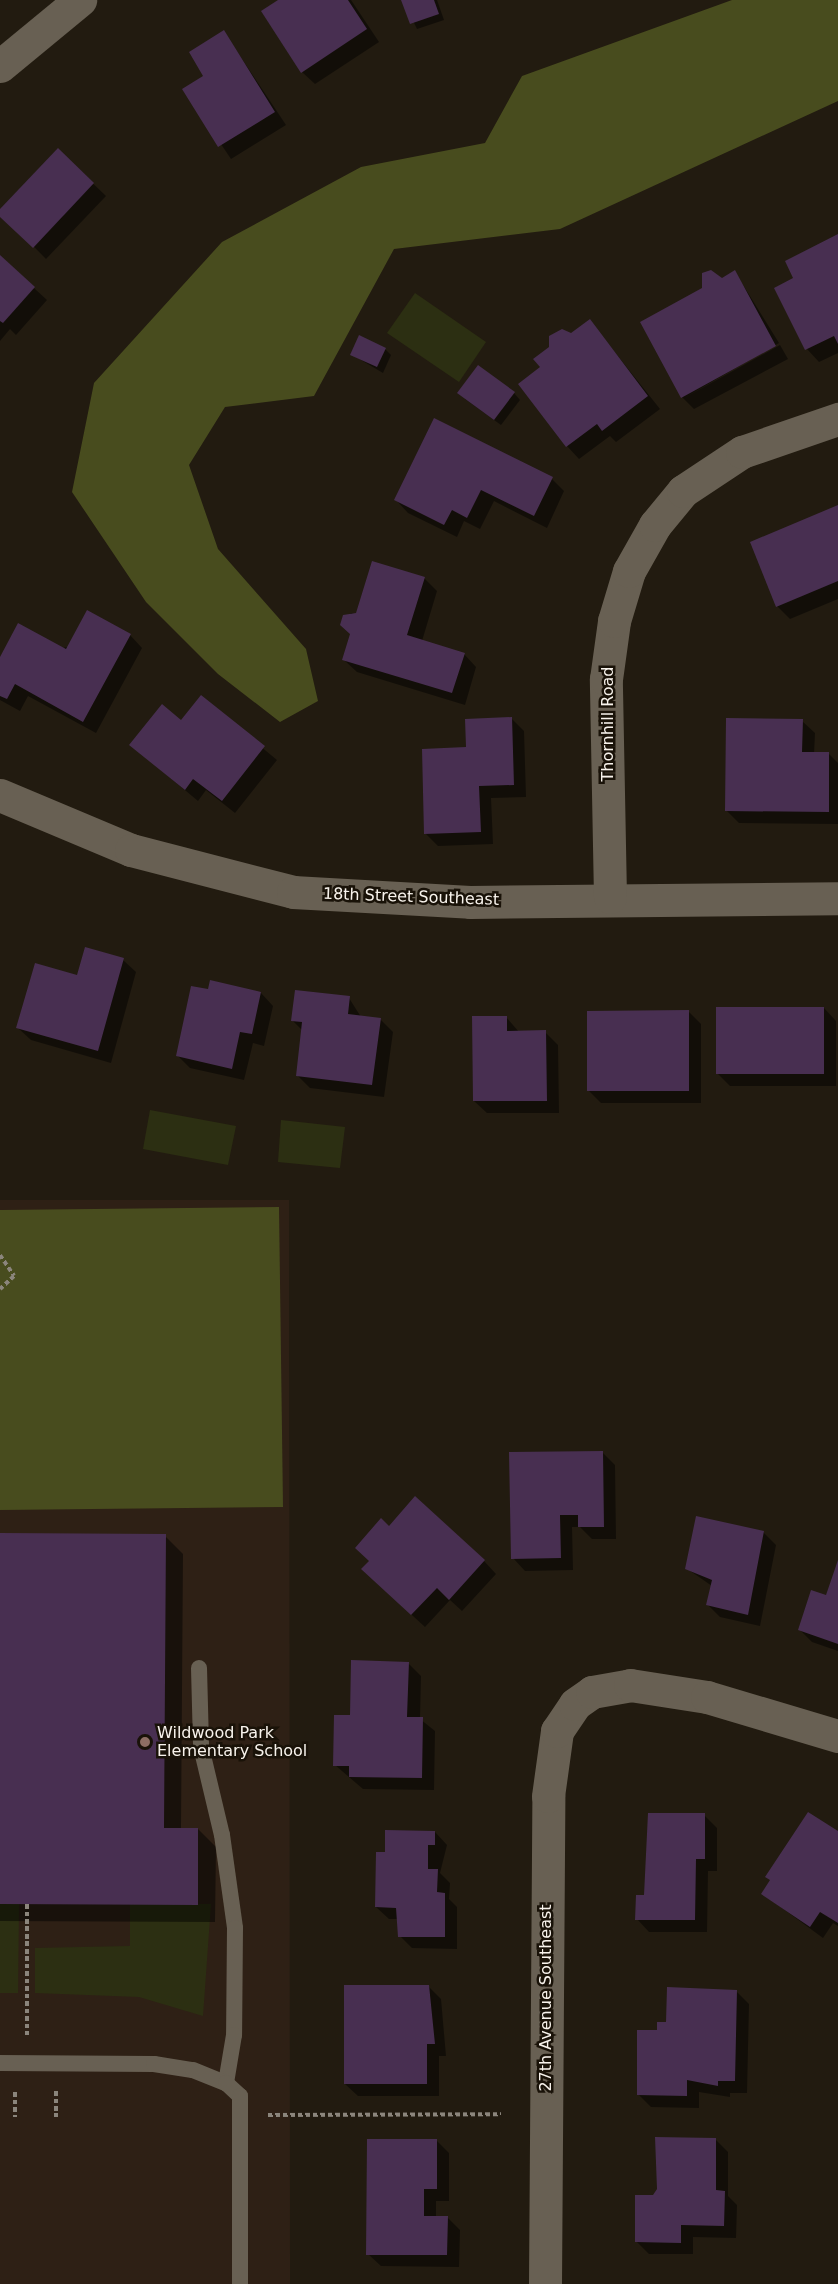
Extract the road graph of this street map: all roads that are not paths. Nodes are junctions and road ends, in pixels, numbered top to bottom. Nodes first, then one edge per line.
1 (80, 0) edge
2 (0, 66) edge
3 (838, 419) edge
4 (0, 795) edge
5 (610, 897) junction
6 (838, 898) edge
7 (199, 1668) dead end
8 (838, 1736) edge
9 (0, 2063) edge
10 (226, 2083) junction
11 (240, 2284) edge
12 (545, 2284) edge

1 - 2 street
3 - 5 street, Thornhill Road
4 - 5 street, 18th Street Southeast
5 - 6 street, 18th Street Southeast
7 - 10 lane
8 - 12 street, 27th Avenue Southeast
9 - 10 lane
10 - 11 lane

